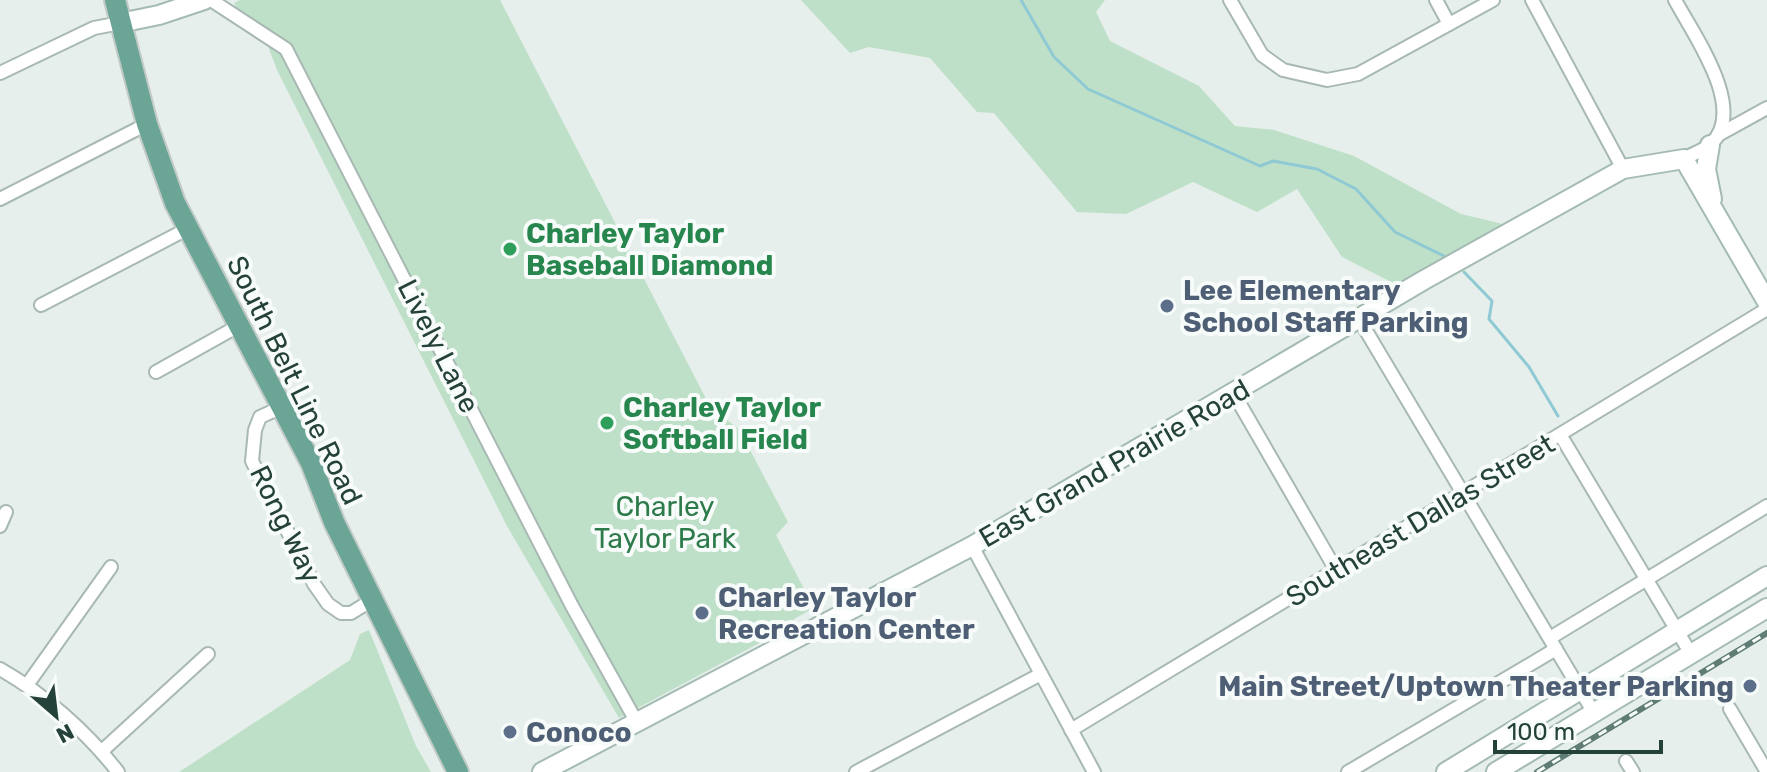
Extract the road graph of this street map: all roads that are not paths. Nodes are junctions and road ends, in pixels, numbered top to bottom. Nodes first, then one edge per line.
1 (115, 0) edge
2 (204, 0) edge
3 (211, 0) edge
4 (1230, 0) edge
5 (1436, 0) edge
6 (1493, 0) edge
7 (1532, 0) edge
8 (1675, 0) edge
9 (120, 23) junction
10 (1449, 24) junction
11 (0, 73) edge
12 (1767, 108) edge
13 (147, 124) junction
14 (1714, 140) junction
15 (1684, 159) junction
16 (1623, 169) junction
17 (0, 199) edge
18 (1713, 210) junction
19 (189, 228) junction
20 (1767, 302) edge
21 (41, 305) dead end
22 (1767, 309) edge
23 (1359, 319) junction
24 (240, 325) junction
25 (156, 372) dead end
26 (1234, 394) junction
27 (282, 407) junction
28 (1561, 436) junction
29 (1464, 495) junction
30 (1767, 506) edge
31 (6, 512) dead end
32 (0, 526) edge
33 (972, 546) junction
34 (111, 567) dead end
35 (1336, 570) junction
36 (1767, 576) edge
37 (1645, 580) junction
38 (372, 600) junction
39 (1767, 608) edge
40 (1677, 632) junction
41 (1553, 644) junction
42 (208, 654) dead end
43 (1691, 654) junction
44 (0, 669) edge
45 (1041, 674) junction
46 (27, 685) junction
47 (1580, 690) junction
48 (1730, 709) dead end
49 (1594, 713) junction
50 (636, 721) junction
51 (1516, 729) junction
52 (1071, 730) junction
53 (102, 751) junction
54 (1530, 752) junction
55 (118, 772) edge
56 (458, 772) edge
57 (542, 772) edge
58 (856, 772) edge
59 (1094, 772) edge
60 (1348, 772) edge
61 (1446, 772) edge
62 (1496, 772) edge
63 (1767, 772) edge

1 - 9 main road, South Belt Line Road
2 - 9 street
3 - 50 street, Lively Lane
4 - 10 street
5 - 10 street
6 - 10 street
7 - 16 street
8 - 14 street
9 - 11 street
9 - 13 main road, South Belt Line Road
12 - 14 street
13 - 17 street
13 - 19 main road, South Belt Line Road
14 - 15 street
14 - 18 street
15 - 16 street, East Grand Prairie Road
15 - 18 street
16 - 23 street, East Grand Prairie Road
18 - 20 street
19 - 21 street
19 - 24 main road, South Belt Line Road
22 - 28 street, Southeast Dallas Street
23 - 26 street, East Grand Prairie Road
23 - 29 street
24 - 25 street
24 - 27 main road, South Belt Line Road
26 - 33 street, East Grand Prairie Road
26 - 35 street
27 - 38 main road, South Belt Line Road
27 - 38 street, Rong Way
28 - 29 street, Southeast Dallas Street
28 - 37 street
29 - 35 street, Southeast Dallas Street
29 - 41 street
30 - 37 street
31 - 32 street
33 - 45 street
33 - 50 street, East Grand Prairie Road
34 - 46 street
35 - 52 street, Southeast Dallas Street
36 - 40 street
37 - 40 street
37 - 41 street
38 - 56 main road, South Belt Line Road
39 - 43 street
40 - 43 street
40 - 47 street
41 - 47 street
41 - 60 street
42 - 53 street
43 - 49 street
44 - 46 street
45 - 52 street
45 - 58 street
46 - 53 street
47 - 49 street
47 - 51 street
48 - 63 street
49 - 54 street
50 - 57 street, East Grand Prairie Road
51 - 54 street
51 - 61 street
52 - 59 street
53 - 55 street
54 - 62 street

